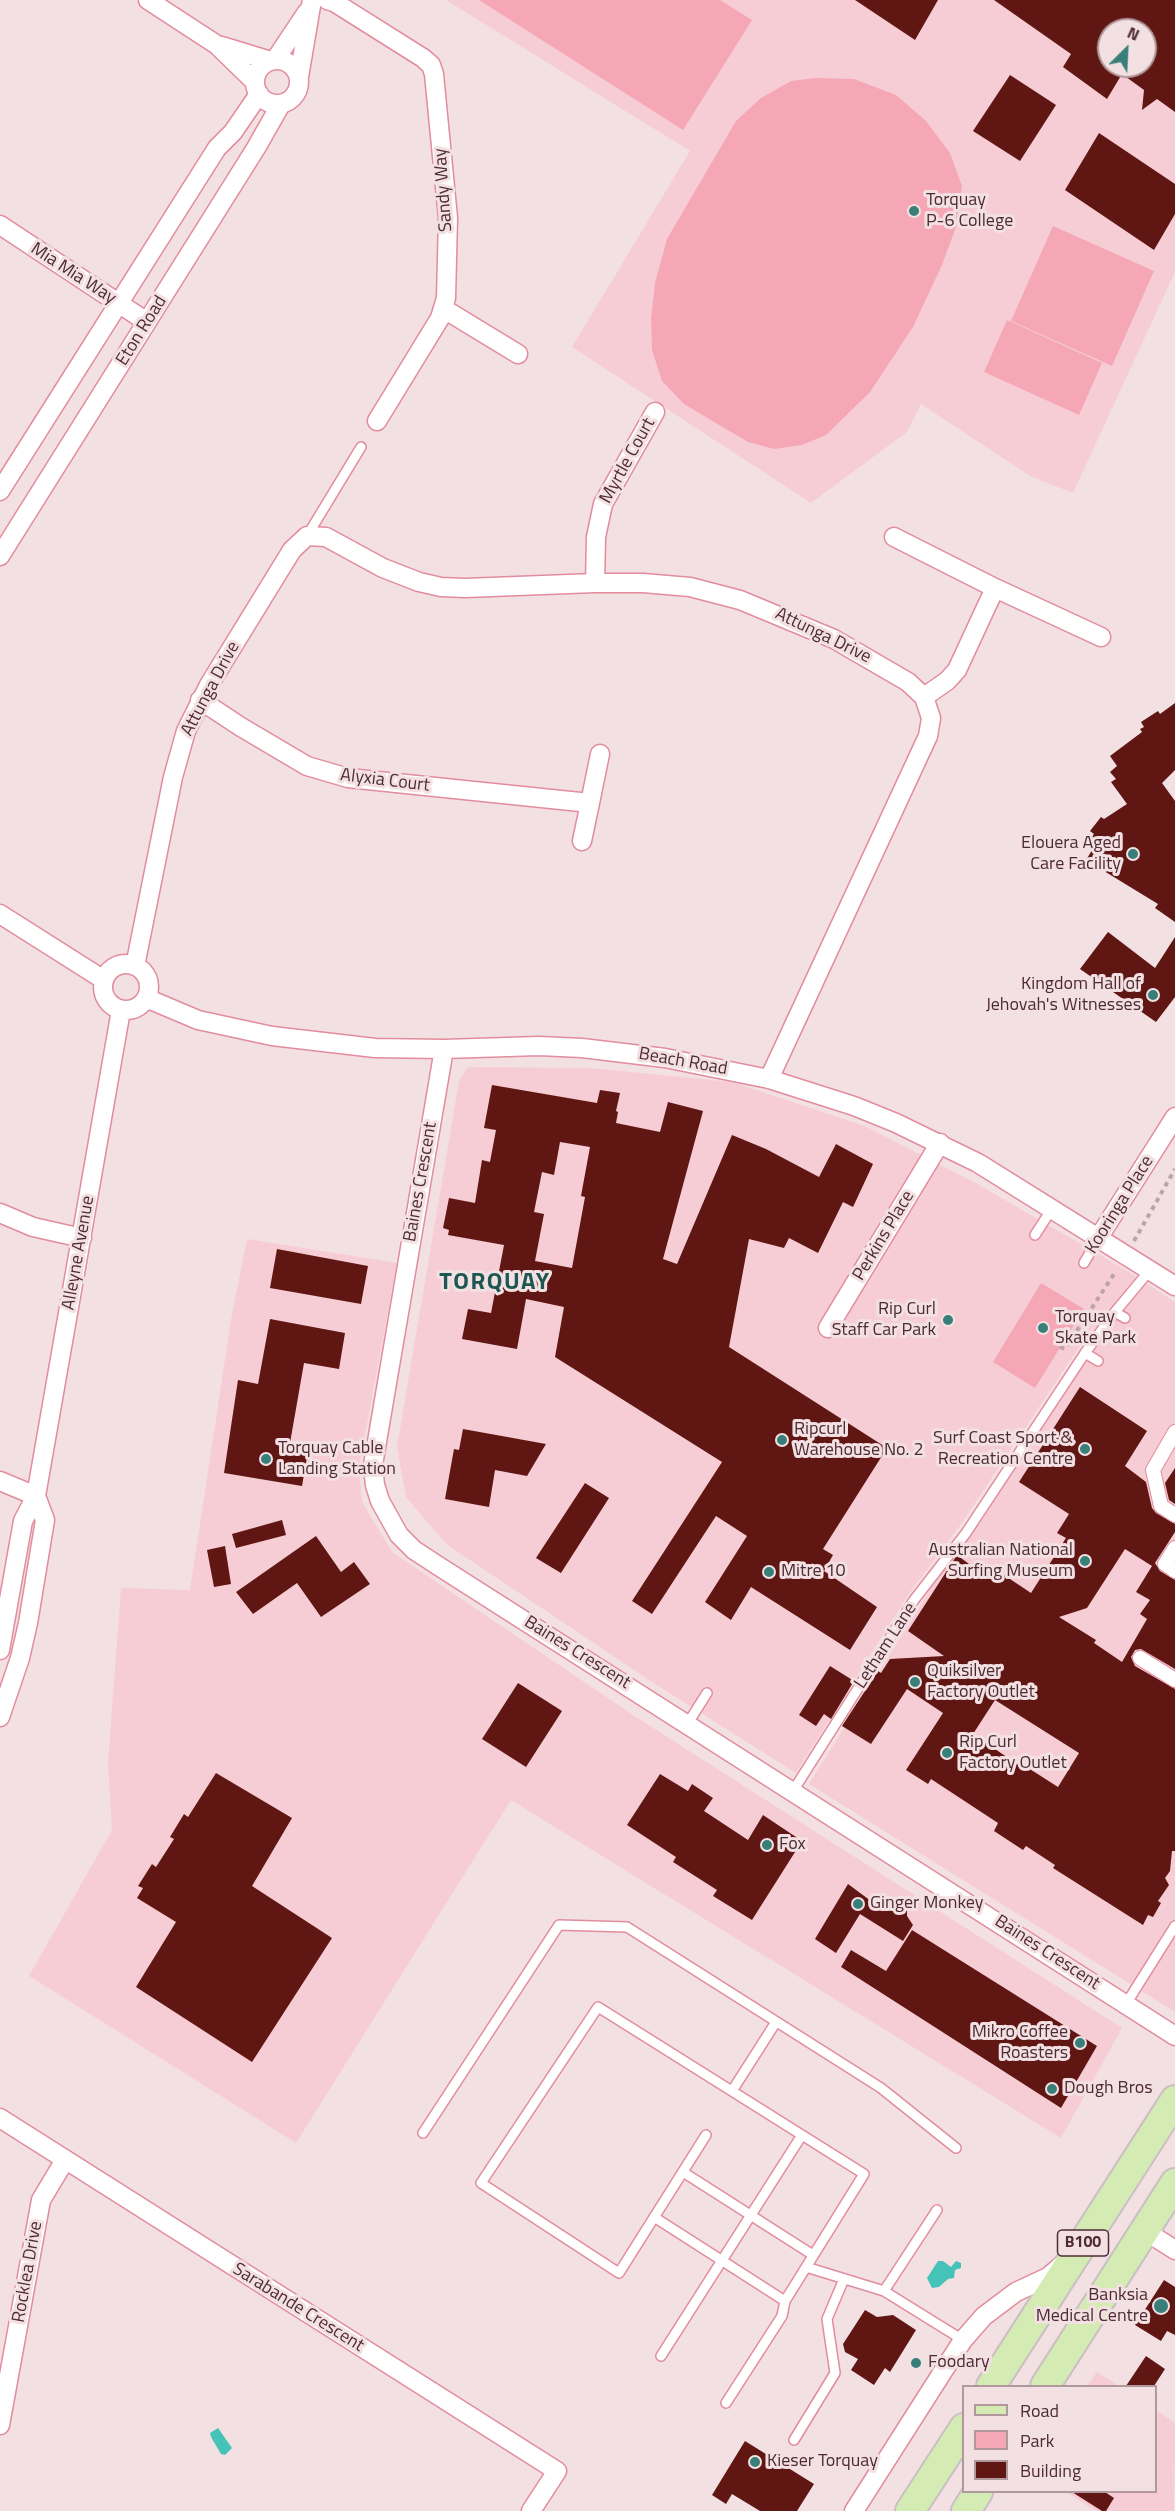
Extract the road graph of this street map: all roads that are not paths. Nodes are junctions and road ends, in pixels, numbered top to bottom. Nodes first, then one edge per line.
1 (148, 0) edge
2 (327, 0) edge
3 (311, 4) edge
4 (217, 45) junction
5 (273, 61) junction
6 (299, 77) junction
7 (257, 88) junction
8 (281, 104) junction
9 (0, 225) edge
10 (118, 302) junction
11 (444, 309) junction
12 (147, 322) junction
13 (518, 354) dead end
14 (655, 412) dead end
15 (376, 421) dead end
16 (361, 447) dead end
17 (0, 491) edge
18 (307, 536) junction
19 (894, 537) dead end
20 (0, 556) edge
21 (595, 583) junction
22 (995, 588) junction
23 (1101, 637) dead end
24 (924, 697) junction
25 (200, 700) junction
26 (600, 754) dead end
27 (590, 802) junction
28 (582, 841) dead end
29 (0, 914) edge
30 (135, 966) junction
31 (104, 980) junction
32 (146, 998) junction
33 (121, 1010) junction
34 (444, 1049) junction
35 (769, 1079) junction
36 (1175, 1117) edge
37 (940, 1143) junction
38 (1053, 1207) junction
39 (0, 1213) edge
40 (1035, 1235) dead end
41 (1099, 1237) junction
42 (82, 1238) junction
43 (1084, 1263) dead end
44 (1150, 1270) junction
45 (1175, 1286) edge
46 (1114, 1312) junction
47 (1125, 1318) dead end
48 (828, 1328) dead end
49 (1085, 1353) junction
50 (1098, 1361) dead end
51 (1175, 1432) edge
52 (0, 1481) edge
53 (36, 1496) junction
54 (1175, 1515) edge
55 (1175, 1548) edge
56 (1175, 1571) edge
57 (0, 1650) edge
58 (1140, 1658) dead end
59 (1175, 1680) edge
60 (707, 1693) dead end
61 (0, 1717) edge
62 (688, 1724) junction
63 (793, 1791) junction
64 (1175, 1926) edge
65 (1126, 2004) junction
66 (776, 2022) junction
67 (1175, 2036) edge
68 (732, 2091) junction
69 (1175, 2100) edge
70 (0, 2118) edge
71 (423, 2133) dead end
72 (706, 2135) dead end
73 (802, 2135) junction
74 (956, 2148) dead end
75 (64, 2160) junction
76 (683, 2172) junction
77 (1175, 2183) edge
78 (937, 2210) dead end
79 (751, 2216) junction
80 (654, 2217) junction
81 (1144, 2231) junction
82 (1175, 2250) edge
83 (1077, 2253) junction
84 (813, 2255) junction
85 (721, 2262) junction
86 (806, 2267) junction
87 (844, 2279) junction
88 (884, 2291) junction
89 (785, 2301) junction
90 (963, 2340) junction
91 (661, 2355) dead end
92 (991, 2385) edge
93 (1046, 2385) edge
94 (726, 2403) dead end
95 (0, 2425) edge
96 (962, 2430) edge
97 (794, 2440) dead end
98 (977, 2493) edge
99 (531, 2511) edge
100 (854, 2511) edge
101 (910, 2511) edge
102 (966, 2511) edge

1 - 4 street
2 - 11 street, Sandy Way
3 - 5 street, Eton Road
3 - 6 street, Eton Road
4 - 5 street
4 - 7 street
5 - 6 street
5 - 7 street, Eton Road
6 - 8 street, Eton Road
7 - 8 street
7 - 10 street, Eton Road
8 - 12 street, Eton Road
9 - 10 street, Mia Mia Way
10 - 12 street, Mia Mia Way
10 - 17 street, Eton Road
11 - 13 street
11 - 15 street, Sandy Way
12 - 20 street, Eton Road
14 - 21 street, Myrtle Court
16 - 18 lane, Attunga Drive
18 - 21 street, Attunga Drive
18 - 25 street, Attunga Drive
19 - 22 street
21 - 24 street, Attunga Drive
22 - 23 street
22 - 24 street
24 - 35 street
25 - 27 street, Alyxia Court
25 - 30 street, Attunga Drive
26 - 27 street
27 - 28 street
29 - 31 street
30 - 31 street
30 - 32 street
31 - 33 street
32 - 33 street
32 - 34 street, Beach Road
33 - 42 street, Alleyne Avenue
34 - 35 street, Beach Road
34 - 62 street, Baines Crescent
35 - 37 street, Beach Road
36 - 41 street, Kooringa Place
37 - 38 street, Beach Road
37 - 48 street, Perkins Place
38 - 40 lane
38 - 41 street, Beach Road
39 - 42 street
41 - 43 lane, Kooringa Place
41 - 44 street, Beach Road
42 - 53 street, Alleyne Avenue
44 - 45 street, Beach Road
44 - 46 lane, Letham Lane
46 - 47 lane
46 - 49 lane, Letham Lane
49 - 50 lane
49 - 63 lane, Letham Lane
51 - 54 street
52 - 53 street
53 - 57 street, Alleyne Avenue
53 - 61 street, Alleyne Avenue
55 - 56 street
58 - 59 street
60 - 62 lane
62 - 63 street, Baines Crescent
63 - 65 street, Baines Crescent
64 - 65 lane
65 - 67 street, Baines Crescent
66 - 68 lane
66 - 71 lane
66 - 74 lane
68 - 73 lane
68 - 80 lane
69 - 83 main road, B100
70 - 75 street, Sarabande Crescent
72 - 76 lane
73 - 79 lane
73 - 84 lane
75 - 95 street, Rocklea Drive
75 - 99 street, Sarabande Crescent
76 - 79 lane
76 - 80 lane
77 - 81 main road, B100
78 - 88 lane
79 - 84 lane
79 - 85 lane
80 - 85 lane
81 - 82 street
81 - 93 main road, B100
83 - 90 street
83 - 92 main road, B100
84 - 86 lane
85 - 89 lane
85 - 91 lane
86 - 87 lane
86 - 89 lane
87 - 88 lane
87 - 97 lane
88 - 90 lane
89 - 94 lane
90 - 100 street
96 - 101 main road
98 - 102 main road

